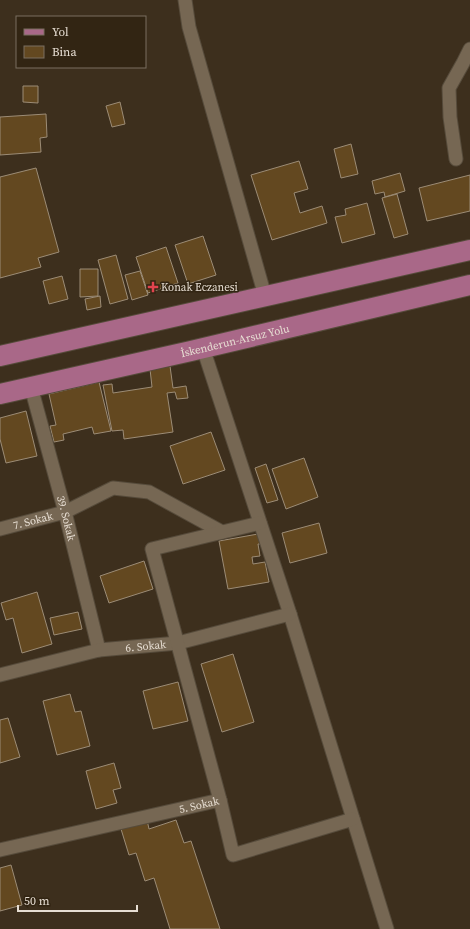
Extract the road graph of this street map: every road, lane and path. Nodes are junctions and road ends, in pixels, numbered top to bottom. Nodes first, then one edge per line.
1 (185, 0) edge
2 (470, 49) edge
3 (456, 159) dead end
4 (470, 250) edge
5 (470, 285) edge
6 (265, 296) junction
7 (202, 348) junction
8 (0, 356) edge
9 (31, 387) junction
10 (0, 394) edge
11 (65, 512) junction
12 (260, 523) junction
13 (0, 529) edge
14 (222, 532) junction
15 (290, 614) junction
16 (178, 643) junction
17 (99, 650) junction
18 (0, 675) edge
19 (220, 800) junction
20 (353, 819) junction
21 (0, 850) edge
22 (387, 929) edge

1 - 6 street
2 - 3 street
4 - 6 main road
5 - 7 main road, İskenderun-Arsuz Yolu
6 - 8 main road
7 - 9 main road, İskenderun-Arsuz Yolu
7 - 12 street
9 - 10 main road, İskenderun-Arsuz Yolu
9 - 11 street, 39. Sokak
11 - 13 street, 7. Sokak
11 - 14 street, 7. Sokak
11 - 17 street, 39. Sokak
12 - 14 street
12 - 15 street
14 - 16 street
15 - 16 street, 6. Sokak
15 - 20 street
16 - 17 street, 6. Sokak
16 - 19 street
17 - 18 street, 6. Sokak
19 - 20 street, 5. Sokak
19 - 21 street, 5. Sokak
20 - 22 street

